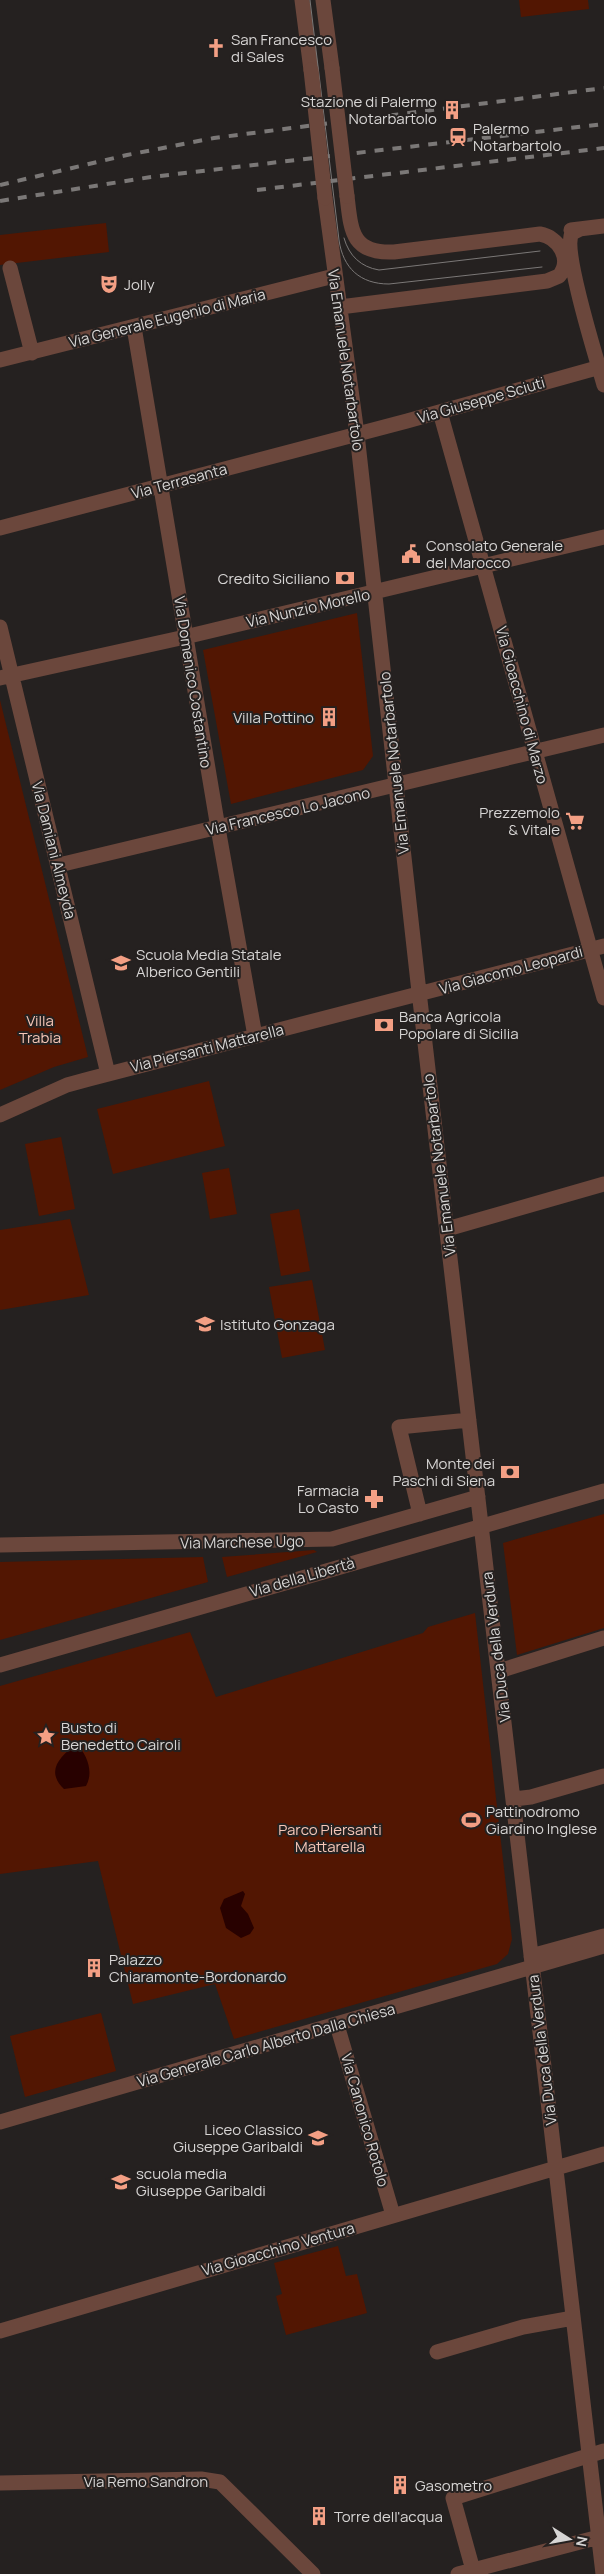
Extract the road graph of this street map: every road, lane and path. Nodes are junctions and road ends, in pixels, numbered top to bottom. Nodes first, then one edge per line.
1 (302, 0) edge
2 (323, 0) edge
3 (604, 226) edge
4 (580, 229) junction
5 (540, 234) junction
6 (10, 268) dead end
7 (334, 276) junction
8 (547, 281) junction
9 (582, 303) junction
10 (340, 307) junction
11 (134, 327) junction
12 (32, 352) junction
13 (0, 360) edge
14 (602, 367) edge
15 (604, 385) edge
16 (440, 412) junction
17 (357, 434) junction
18 (161, 486) junction
19 (0, 528) edge
20 (604, 537) edge
21 (485, 566) junction
22 (375, 592) junction
23 (0, 627) edge
24 (185, 637) junction
25 (6, 677) edge
26 (604, 735) edge
27 (535, 751) junction
28 (396, 785) junction
29 (218, 828) junction
30 (58, 865) junction
31 (597, 948) edge
32 (419, 994) junction
33 (604, 998) edge
34 (256, 1036) junction
35 (108, 1074) junction
36 (0, 1115) edge
37 (604, 1184) edge
38 (447, 1229) junction
39 (469, 1420) junction
40 (604, 1491) edge
41 (478, 1497) junction
42 (420, 1514) junction
43 (482, 1526) junction
44 (0, 1545) edge
45 (604, 1638) edge
46 (0, 1665) edge
47 (499, 1671) junction
48 (604, 1776) edge
49 (514, 1799) junction
50 (604, 1936) edge
51 (604, 1946) edge
52 (532, 1962) junction
53 (338, 2025) junction
54 (0, 2122) edge
55 (604, 2154) edge
56 (556, 2168) junction
57 (393, 2215) junction
58 (573, 2318) junction
59 (0, 2331) edge
60 (437, 2352) dead end
61 (604, 2450) edge
62 (589, 2455) junction
63 (0, 2483) edge
64 (598, 2538) junction
65 (466, 2572) edge
66 (313, 2574) edge
67 (603, 2574) edge

1 - 7 street, Via Emanuele Notarbartolo, bridge
2 - 5 street, bridge
3 - 4 street
4 - 5 street
4 - 9 street
5 - 8 street
6 - 12 street
7 - 10 street, Via Emanuele Notarbartolo
7 - 11 street, Via Generale Eugenio di Maria
8 - 9 street
8 - 10 street
9 - 14 street
10 - 17 street, Via Emanuele Notarbartolo
11 - 12 street, Via Generale Eugenio di Maria
11 - 18 street, Via Domenico Costantino
12 - 13 street, Via Generale Eugenio di Maria
14 - 15 street
14 - 16 street, Via Giuseppe Sciuti
16 - 17 street, Via Giuseppe Sciuti
16 - 21 street, Via Gioacchino di Marzo
17 - 18 street, Via Terrasanta
17 - 22 street, Via Emanuele Notarbartolo
18 - 19 street, Via Terrasanta
18 - 24 street, Via Domenico Costantino
20 - 21 street, Via Nunzio Morello
21 - 22 street, Via Nunzio Morello
21 - 27 street, Via Gioacchino di Marzo
22 - 24 street, Via Nunzio Morello
22 - 28 street, Via Emanuele Notarbartolo
23 - 25 street, Via Damiani Almeyda
24 - 25 street, Via Nunzio Morello
24 - 29 street, Via Domenico Costantino
25 - 30 street, Via Damiani Almeyda
26 - 27 street, Via Francesco Lo Jacono
27 - 28 street, Via Francesco Lo Jacono
27 - 31 street, Via Gioacchino di Marzo
28 - 29 street, Via Francesco Lo Jacono
28 - 32 street, Via Emanuele Notarbartolo
29 - 30 street, Via Francesco Lo Jacono
29 - 34 street, Via Domenico Costantino
30 - 35 street, Via Damiani Almeyda
31 - 32 street, Via Giacomo Leopardi
31 - 33 street, Via Gioacchino di Marzo
32 - 34 street, Via Piersanti Mattarella
32 - 38 street, Via Emanuele Notarbartolo
34 - 35 street, Via Piersanti Mattarella
35 - 36 street, Via Piersanti Mattarella
37 - 38 street
38 - 39 street, Via Emanuele Notarbartolo
39 - 41 street, Via Emanuele Notarbartolo
39 - 42 street
40 - 43 street, Via della Libertà
41 - 42 street, Via Marchese Ugo
41 - 43 street, Via Emanuele Notarbartolo
42 - 44 street, Via Marchese Ugo
43 - 46 street, Via della Libertà
43 - 47 street, Via Duca della Verdura
45 - 47 street
47 - 49 street, Via Duca della Verdura
48 - 49 street
49 - 52 street, Via Duca della Verdura
50 - 52 street
51 - 52 street
52 - 53 street, Via Generale Carlo Alberto Dalla Chiesa
52 - 56 street, Via Duca della Verdura
53 - 54 street, Via Generale Carlo Alberto Dalla Chiesa
53 - 57 street, Via Canonico Rotolo
55 - 56 street, Via Gioacchino Ventura
56 - 57 street, Via Gioacchino Ventura
56 - 58 street, Via Duca della Verdura
57 - 59 street, Via Gioacchino Ventura
58 - 60 street
58 - 62 street, Via Duca della Verdura
61 - 62 street
62 - 64 street, Via Duca della Verdura
62 - 65 street
63 - 66 street, Via Remo Sandron
64 - 65 street
64 - 67 street, Via Duca della Verdura

